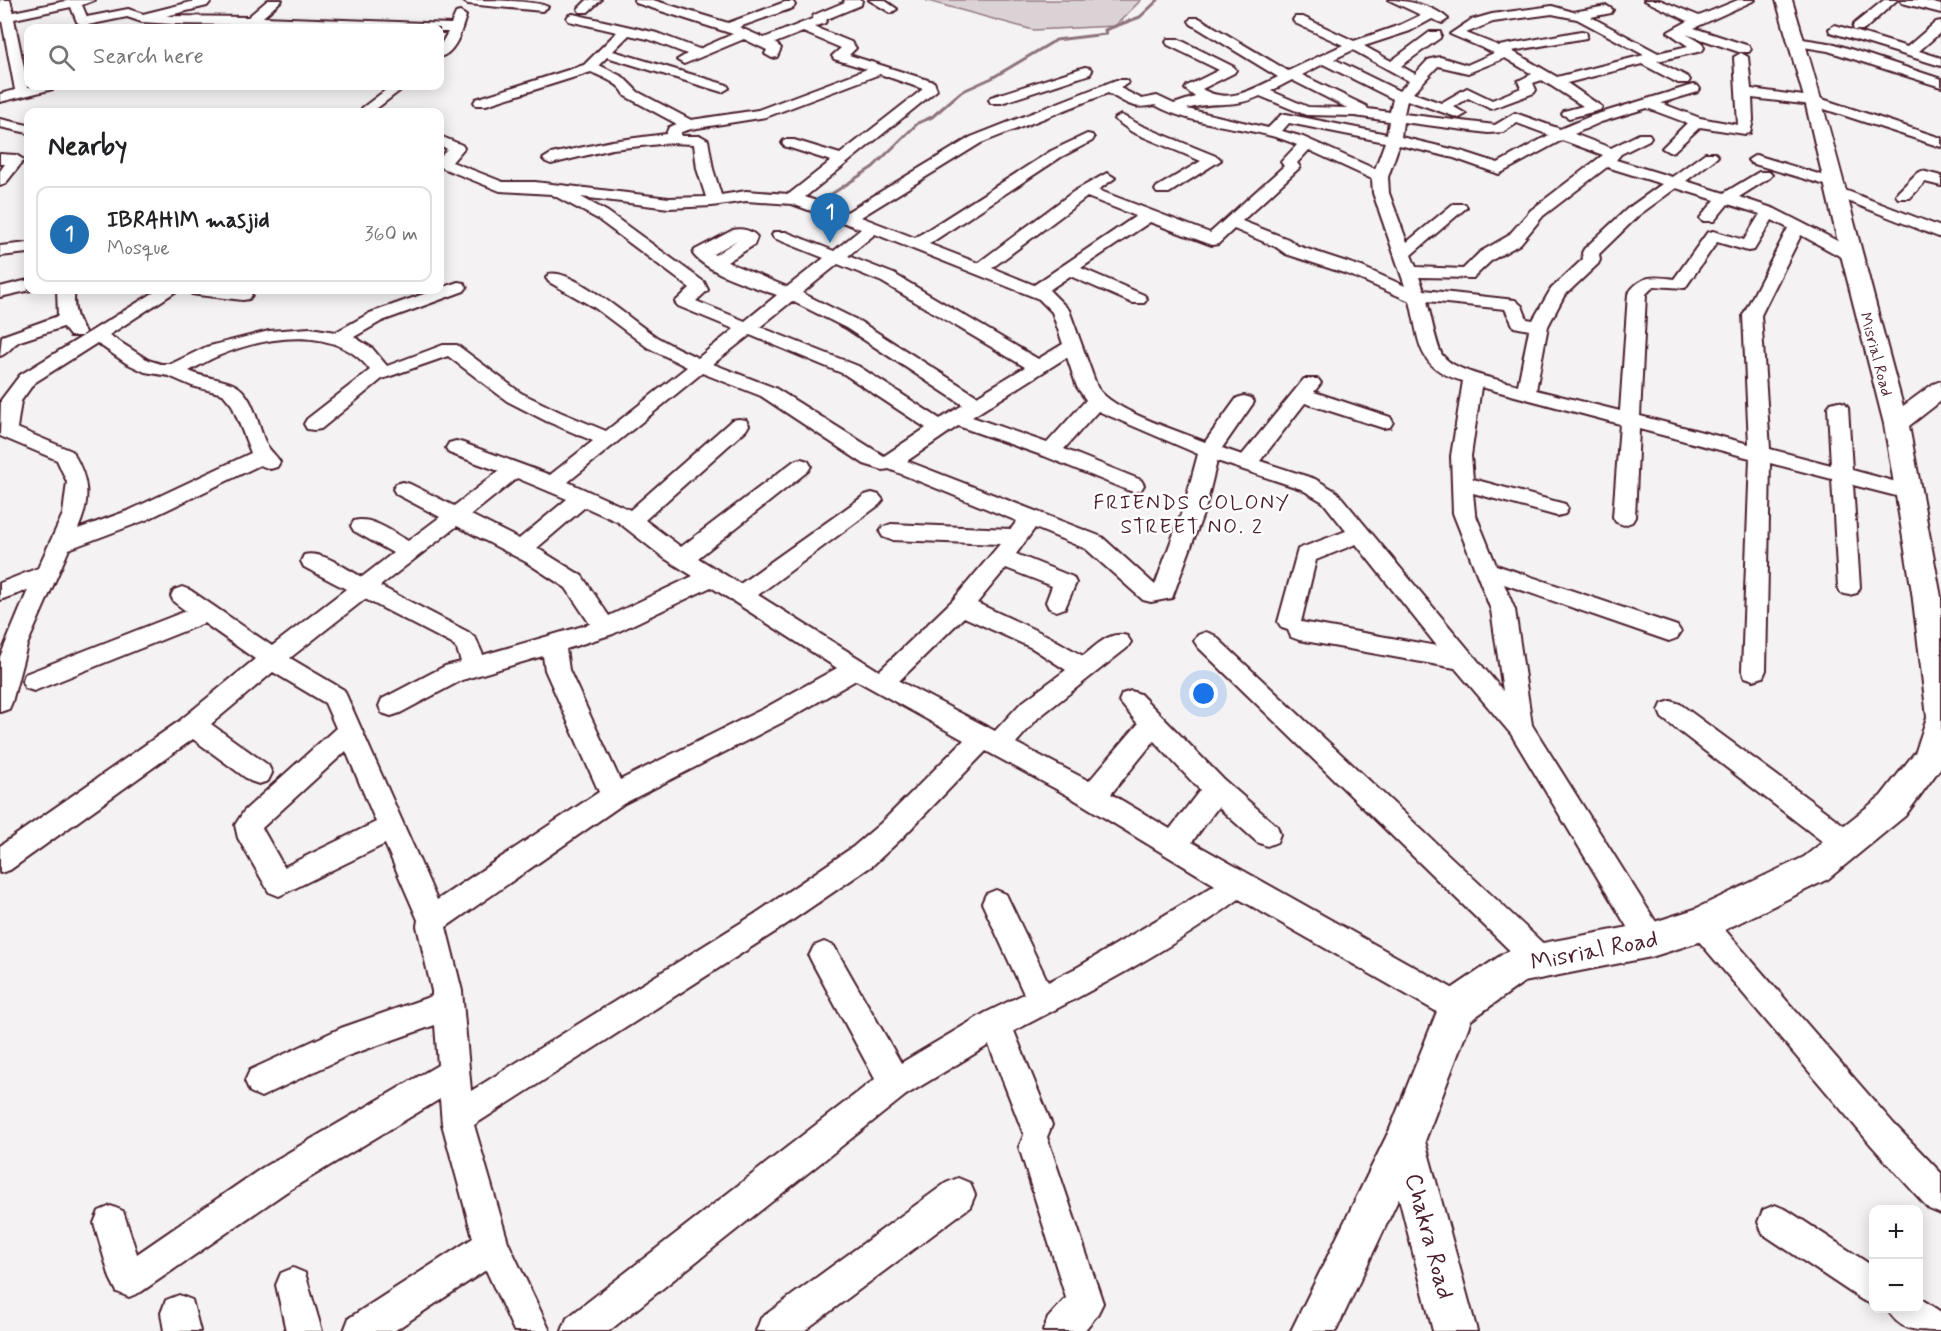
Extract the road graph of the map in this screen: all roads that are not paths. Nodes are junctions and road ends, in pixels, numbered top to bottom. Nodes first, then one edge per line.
1 (4, 0) edge
2 (89, 0) edge
3 (206, 0) edge
4 (276, 0) edge
5 (468, 0) edge
6 (595, 0) edge
7 (874, 0) edge
8 (1395, 0) edge
9 (1575, 0) edge
10 (1650, 0) edge
11 (1749, 0) edge
12 (1784, 0) edge
13 (1890, 0) edge
14 (1906, 0) edge
15 (645, 1) edge
16 (856, 1) edge
17 (75, 3) junction
18 (783, 3) edge
19 (542, 8) dead end
20 (584, 9) dead end
21 (891, 9) dead end
22 (1941, 9) edge
23 (1432, 14) junction
24 (1520, 14) junction
25 (1580, 15) junction
26 (808, 16) junction
27 (3, 17) edge
28 (145, 17) junction
29 (573, 18) dead end
30 (183, 21) junction
31 (1195, 21) dead end
32 (1299, 21) dead end
33 (1699, 21) junction
34 (252, 23) edge
35 (177, 24) edge
36 (280, 24) edge
37 (1941, 25) edge
38 (1409, 26) junction
39 (444, 27) edge
40 (456, 27) junction
41 (728, 27) junction
42 (1859, 27) dead end
43 (1682, 28) junction
44 (1835, 29) dead end
45 (622, 30) junction
46 (1459, 31) junction
47 (746, 34) junction
48 (1435, 35) junction
49 (1581, 35) dead end
50 (6, 38) edge
51 (1560, 39) junction
52 (1173, 42) dead end
53 (1796, 42) junction
54 (1353, 45) junction
55 (444, 49) edge
56 (609, 49) junction
57 (1502, 51) junction
58 (1683, 51) junction
59 (1910, 52) junction
60 (697, 53) junction
61 (1595, 54) dead end
62 (1649, 58) junction
63 (1323, 59) junction
64 (1700, 59) dead end
65 (684, 60) junction
66 (1941, 62) edge
67 (591, 66) junction
68 (1615, 66) junction
69 (1392, 67) junction
70 (23, 68) edge
71 (880, 69) junction
72 (1085, 71) dead end
73 (675, 74) junction
74 (1290, 76) junction
75 (1066, 78) junction
76 (1550, 78) junction
77 (1416, 80) junction
78 (1941, 83) edge
79 (722, 88) dead end
80 (1108, 88) junction
81 (31, 90) edge
82 (394, 90) edge
83 (1260, 91) junction
84 (22, 92) junction
85 (1747, 93) junction
86 (1402, 96) junction
87 (0, 98) edge
88 (1209, 99) junction
89 (996, 100) dead end
90 (1814, 101) junction
91 (481, 102) dead end
92 (1648, 103) junction
93 (371, 108) edge
94 (1443, 108) junction
95 (1176, 111) junction
96 (1371, 114) junction
97 (1121, 119) dead end
98 (1397, 119) junction
99 (1697, 122) junction
100 (0, 123) edge
101 (1539, 124) junction
102 (689, 125) junction
103 (24, 128) edge
104 (1498, 129) junction
105 (1141, 130) junction
106 (1272, 133) junction
107 (1563, 133) junction
108 (1644, 137) dead end
109 (673, 138) junction
110 (1087, 138) dead end
111 (1393, 140) junction
112 (444, 143) edge
113 (789, 143) dead end
114 (1941, 143) edge
115 (1307, 144) junction
116 (1669, 148) dead end
117 (1710, 156) dead end
118 (1609, 157) junction
119 (0, 159) edge
120 (551, 159) dead end
121 (444, 160) edge
122 (842, 160) junction
123 (1756, 160) dead end
124 (1665, 163) dead end
125 (444, 164) edge
126 (1680, 176) junction
127 (1764, 176) dead end
128 (1380, 177) junction
129 (1107, 178) dead end
130 (0, 181) edge
131 (1941, 181) edge
132 (1834, 187) junction
133 (556, 190) junction
134 (1163, 190) dead end
135 (1085, 191) junction
136 (1904, 195) dead end
137 (1726, 198) junction
138 (793, 199) junction
139 (715, 200) junction
140 (1459, 207) dead end
141 (1769, 212) junction
142 (1148, 216) junction
143 (849, 218) junction
144 (1708, 218) dead end
145 (1233, 223) junction
146 (1797, 226) junction
147 (873, 227) junction
148 (1941, 233) edge
149 (780, 235) dead end
150 (917, 244) junction
151 (24, 248) edge
152 (0, 251) edge
153 (1403, 254) junction
154 (1851, 255) junction
155 (836, 257) junction
156 (714, 263) dead end
157 (980, 269) junction
158 (1068, 269) junction
159 (1410, 272) junction
160 (555, 278) dead end
161 (24, 286) edge
162 (458, 287) dead end
163 (1036, 291) junction
164 (0, 292) edge
165 (444, 292) edge
166 (65, 294) edge
167 (163, 294) edge
168 (218, 294) edge
169 (439, 294) edge
170 (788, 295) junction
171 (1418, 297) junction
172 (1138, 299) dead end
173 (205, 310) dead end
174 (68, 319) junction
175 (1539, 326) junction
176 (746, 328) junction
177 (338, 338) junction
178 (91, 340) junction
179 (1072, 346) junction
180 (0, 352) edge
181 (700, 366) junction
182 (1038, 367) junction
183 (172, 370) junction
184 (381, 371) junction
185 (30, 377) junction
186 (1473, 378) junction
187 (1940, 390) edge
188 (1527, 393) junction
189 (1096, 401) junction
190 (1244, 402) dead end
191 (977, 405) junction
192 (1838, 407) dead end
193 (1629, 419) junction
194 (1383, 422) dead end
195 (948, 423) junction
196 (314, 424) dead end
197 (1896, 424) junction
198 (739, 425) dead end
199 (4, 433) edge
200 (608, 438) junction
201 (456, 448) dead end
202 (1051, 451) junction
203 (1209, 451) junction
204 (1760, 453) junction
205 (891, 462) junction
206 (1246, 464) junction
207 (801, 466) dead end
208 (514, 470) junction
209 (1843, 475) junction
210 (1463, 483) junction
211 (553, 484) junction
212 (1134, 485) dead end
213 (403, 489) dead end
214 (1908, 492) junction
215 (583, 497) junction
216 (872, 500) dead end
217 (1557, 509) dead end
218 (454, 517) junction
219 (1624, 517) dead end
220 (1031, 518) junction
221 (631, 521) junction
222 (362, 526) dead end
223 (891, 532) dead end
224 (1360, 534) junction
225 (1018, 537) junction
226 (60, 544) junction
227 (520, 549) junction
228 (409, 552) junction
229 (1002, 557) junction
230 (682, 558) junction
231 (312, 561) dead end
232 (1487, 570) junction
233 (47, 574) junction
234 (712, 577) junction
235 (362, 587) junction
236 (1849, 587) dead end
237 (0, 592) edge
238 (741, 595) junction
239 (1933, 595) edge
240 (182, 596) dead end
241 (1057, 602) dead end
242 (961, 606) junction
243 (205, 613) junction
244 (605, 628) junction
245 (1669, 632) dead end
246 (1206, 641) dead end
247 (1119, 642) dead end
248 (554, 643) junction
249 (272, 659) junction
250 (1462, 660) junction
251 (6, 661) edge
252 (474, 667) junction
253 (856, 669) junction
254 (1084, 669) junction
255 (1754, 670) dead end
256 (34, 681) dead end
257 (881, 684) junction
258 (1131, 701) dead end
259 (0, 702) edge
260 (392, 706) dead end
261 (1671, 711) dead end
262 (1941, 713) edge
263 (1941, 722) edge
264 (1153, 724) junction
265 (193, 725) junction
266 (1520, 727) junction
267 (351, 731) junction
268 (991, 741) junction
269 (259, 772) dead end
270 (1216, 789) junction
271 (614, 796) junction
272 (1093, 796) junction
273 (391, 828) junction
274 (1267, 834) dead end
275 (1846, 843) junction
276 (1174, 845) junction
277 (0, 861) edge
278 (1238, 884) junction
279 (996, 903) dead end
280 (432, 920) junction
281 (1702, 924) junction
282 (1651, 940) junction
283 (824, 957) dead end
284 (1541, 961) junction
285 (1042, 1001) junction
286 (448, 1005) junction
287 (1457, 1007) junction
288 (996, 1024) junction
289 (454, 1073) junction
290 (261, 1081) dead end
291 (895, 1084) junction
292 (458, 1117) junction
293 (1406, 1141) junction
294 (958, 1195) dead end
295 (1941, 1197) edge
296 (1774, 1222) dead end
297 (111, 1223) dead end
298 (492, 1246) junction
299 (293, 1285) dead end
300 (1869, 1285) edge
301 (1911, 1313) edge
302 (304, 1331) edge
303 (362, 1331) edge
304 (532, 1331) edge
305 (580, 1331) edge
306 (774, 1331) edge
307 (1061, 1331) edge
308 (1313, 1331) edge
309 (1455, 1331) edge
310 (1938, 1331) edge

1 - 27 street
2 - 17 street
3 - 28 street
4 - 34 street
5 - 19 street
5 - 40 street
6 - 20 street
7 - 21 street
8 - 23 street
9 - 25 street
10 - 33 street
11 - 33 street
12 - 53 main road, Misrial Road
13 - 42 street
14 - 22 street
15 - 41 street
15 - 45 street
16 - 26 street
17 - 27 street
17 - 28 street
18 - 26 street
18 - 41 street
23 - 38 street
23 - 46 street
24 - 25 street
24 - 46 street
24 - 51 street
25 - 62 street
26 - 47 street
26 - 71 street
27 - 50 street
28 - 30 street
29 - 45 street
30 - 34 street
30 - 35 street
31 - 74 street
32 - 54 street
33 - 43 street
34 - 36 street
37 - 59 street
38 - 48 street
38 - 54 street
39 - 40 street
40 - 55 street
41 - 47 street
43 - 58 street
43 - 85 street
44 - 59 street
45 - 56 street
45 - 60 street
46 - 48 street
46 - 57 street
47 - 60 street
48 - 69 street
49 - 51 street
50 - 70 street
51 - 57 street
52 - 88 street
53 - 78 street
53 - 90 main road, Misrial Road
54 - 63 street
54 - 69 street
56 - 65 street
56 - 67 street
56 - 73 street
57 - 76 street
57 - 77 street
58 - 62 street
58 - 64 street
59 - 66 street
60 - 65 street
61 - 68 street
62 - 68 street
62 - 92 street
63 - 74 street
63 - 86 street
65 - 73 street
67 - 91 street
67 - 102 street
68 - 76 street
69 - 77 street
70 - 84 street
71 - 102 street
71 - 122 street
72 - 75 street
73 - 79 street
74 - 83 street
74 - 96 street
75 - 80 street
75 - 89 street
76 - 94 street
76 - 101 street
77 - 86 street
80 - 95 street
80 - 143 street
81 - 84 street
82 - 93 street
83 - 88 street
83 - 96 street
84 - 87 street
85 - 90 street
85 - 99 street
86 - 94 street
86 - 98 street
88 - 95 street
90 - 114 street
90 - 132 main road, Misrial Road
92 - 99 street
92 - 107 street
94 - 104 street
95 - 105 street
95 - 106 street
96 - 98 street
97 - 105 street
98 - 104 street
98 - 111 street
99 - 116 street
100 - 103 street
101 - 104 street
101 - 107 street
102 - 109 street
105 - 134 street
106 - 111 street
106 - 115 street
107 - 111 street
107 - 118 street
108 - 118 street
109 - 120 street
109 - 139 street
110 - 150 street
111 - 128 street
112 - 121 street
113 - 122 street
115 - 128 street
115 - 145 street
117 - 126 street
118 - 126 street
118 - 159 street
119 - 130 street
122 - 138 street
123 - 132 street
124 - 126 street
125 - 133 street
126 - 137 street
126 - 175 street
127 - 137 street
128 - 153 street
129 - 135 street
131 - 136 street
132 - 148 street
132 - 154 main road, Misrial Road
133 - 139 street
133 - 176 street
135 - 142 street
135 - 157 street
137 - 141 street
137 - 144 street
138 - 139 street
138 - 143 street
140 - 153 street
141 - 146 street
141 - 193 street
142 - 145 street
142 - 158 street
143 - 147 street
145 - 171 street
146 - 154 street
146 - 204 street
147 - 150 street
147 - 155 street
149 - 155 street
150 - 157 street
151 - 152 street
153 - 159 street
154 - 197 main road, Misrial Road
155 - 170 street
155 - 182 street
156 - 170 street
157 - 163 street
158 - 163 street
158 - 172 street
159 - 171 street
160 - 181 street
161 - 164 street
162 - 165 street
163 - 179 street
166 - 174 street
167 - 178 street
168 - 173 street
169 - 177 street
170 - 176 street
170 - 191 street
171 - 175 street
171 - 186 street
174 - 178 street
174 - 180 street
175 - 188 street
176 - 181 street
176 - 195 street
177 - 183 street
177 - 184 street
178 - 183 street
178 - 185 street
179 - 182 street
179 - 189 street
180 - 185 street
181 - 200 street
181 - 205 street
182 - 191 street
183 - 226 street
184 - 196 street
184 - 200 street
185 - 199 street
186 - 188 street
186 - 210 street
187 - 197 main road
188 - 193 street
189 - 202 street
189 - 203 street
190 - 203 street
191 - 195 street
192 - 209 street
193 - 204 street
193 - 219 street
194 - 206 street
195 - 202 street
195 - 205 street
197 - 214 main road, Misrial Road
198 - 221 street
199 - 226 street
200 - 211 street
201 - 208 street
202 - 212 street
203 - 206 street
203 - 220 street
204 - 209 street
204 - 255 street
205 - 220 street
206 - 224 street
207 - 230 street
208 - 211 street
208 - 218 street
209 - 214 street
209 - 236 street
210 - 217 street
210 - 232 street
211 - 215 street
213 - 218 street
214 - 239 main road, Misrial Road
215 - 221 street
215 - 227 street
216 - 238 street
218 - 227 street
218 - 228 street
220 - 225 street
221 - 230 street
222 - 228 street
223 - 225 street
224 - 250 street
224 - 250 street
225 - 229 street
226 - 233 street
227 - 244 street
228 - 235 street
229 - 241 street
229 - 242 street
230 - 234 street
231 - 235 street
232 - 245 street
232 - 266 street
233 - 237 street
233 - 251 street
234 - 238 street
234 - 244 street
235 - 249 street
235 - 252 street
238 - 253 street
239 - 262 main road, Misrial Road
240 - 243 street
242 - 254 street
242 - 257 street
243 - 249 street
243 - 256 street
244 - 248 street
246 - 284 street
247 - 254 street
248 - 252 street
248 - 271 street
249 - 265 street
249 - 267 street
250 - 266 street
251 - 259 street
252 - 260 street
253 - 257 street
253 - 271 street
254 - 268 street
257 - 268 street
258 - 264 street
261 - 275 street
263 - 275 main road, Misrial Road
264 - 270 street
264 - 272 street
265 - 269 street
265 - 277 street
266 - 282 street
267 - 273 street
267 - 273 street
268 - 272 street
268 - 292 street
270 - 274 street
270 - 276 street
271 - 280 street
272 - 276 street
273 - 280 street
275 - 281 main road, Misrial Road
276 - 278 street
278 - 285 street
278 - 287 street
279 - 285 street
280 - 286 street
281 - 282 main road, Misrial Road
281 - 295 street
282 - 284 main road, Misrial Road
283 - 291 street
284 - 287 main road, Misrial Road
285 - 288 street
286 - 289 street
286 - 290 street
287 - 293 main road
288 - 291 street
288 - 307 street
289 - 292 street
289 - 297 street
291 - 305 street
292 - 298 street
293 - 308 main road
293 - 309 main road, Chakra Road
294 - 306 street
296 - 300 street
298 - 303 street
298 - 304 street
299 - 302 street
301 - 310 street

